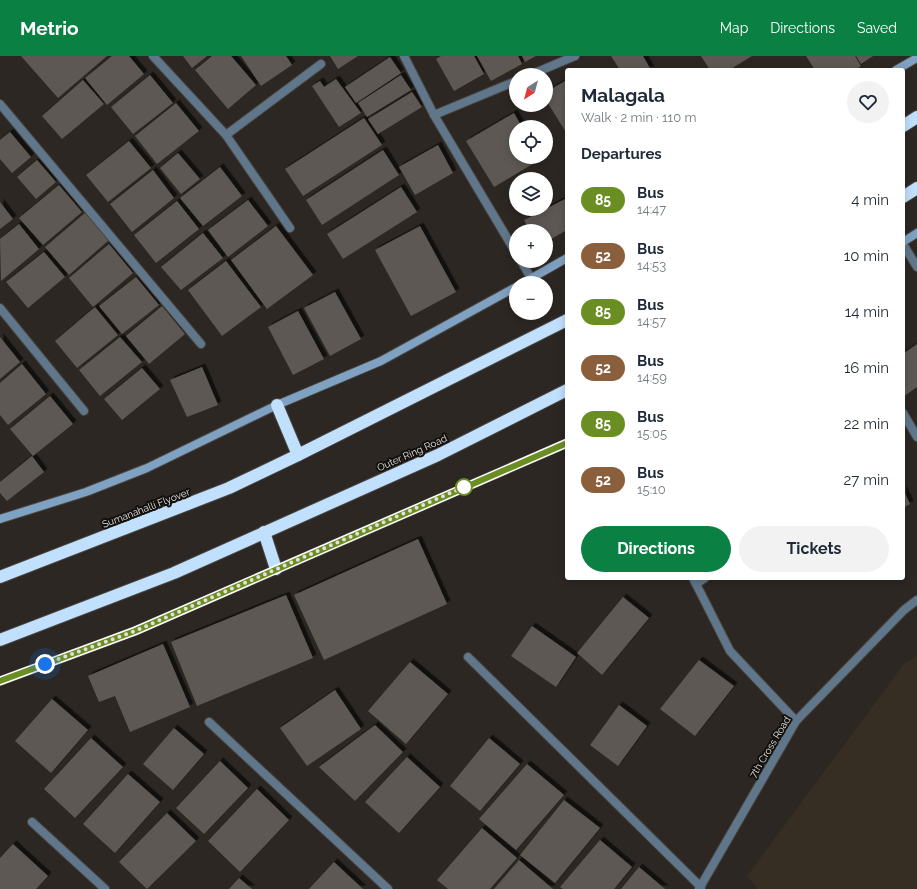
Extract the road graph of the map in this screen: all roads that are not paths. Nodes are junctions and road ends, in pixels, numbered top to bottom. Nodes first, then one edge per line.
1 (153, 56) edge
2 (404, 56) edge
3 (575, 56) edge
4 (917, 58) edge
5 (322, 64) dead end
6 (547, 68) edge
7 (900, 68) edge
8 (509, 84) edge
9 (0, 104) edge
10 (434, 115) junction
11 (917, 117) edge
12 (905, 125) edge
13 (226, 135) junction
14 (917, 188) edge
15 (905, 196) edge
16 (290, 228) dead end
17 (917, 233) edge
18 (509, 241) edge
19 (905, 242) edge
20 (905, 246) edge
21 (565, 259) edge
22 (917, 267) edge
23 (535, 276) edge
24 (509, 291) edge
25 (0, 308) edge
26 (565, 321) edge
27 (201, 344) dead end
28 (565, 391) edge
29 (277, 405) junction
30 (84, 411) dead end
31 (905, 416) edge
32 (917, 437) edge
33 (565, 444) edge
34 (298, 455) junction
35 (0, 520) edge
36 (264, 532) junction
37 (276, 569) junction
38 (0, 577) edge
39 (694, 581) edge
40 (917, 600) edge
41 (0, 640) edge
42 (468, 658) dead end
43 (0, 681) edge
44 (796, 721) junction
45 (209, 722) dead end
46 (32, 822) dead end
47 (700, 888) edge
48 (105, 889) edge
49 (388, 889) edge

1 - 13 street
2 - 10 street
3 - 6 street
4 - 7 street
5 - 13 street
8 - 10 street
9 - 27 street
10 - 18 street
11 - 12 highway
13 - 16 street
14 - 15 highway
17 - 19 street
20 - 22 street
21 - 23 street
24 - 29 street
25 - 30 street
26 - 34 highway
28 - 36 highway, Outer Ring Road
29 - 34 highway
29 - 35 street
31 - 32 street
33 - 37 street
34 - 38 highway, Sumanahalli Flyover
36 - 37 highway
36 - 41 highway
37 - 43 street
39 - 44 street
40 - 44 street, 7th Cross Road
42 - 47 street
44 - 47 street, 7th Cross Road
45 - 49 street
46 - 48 street

